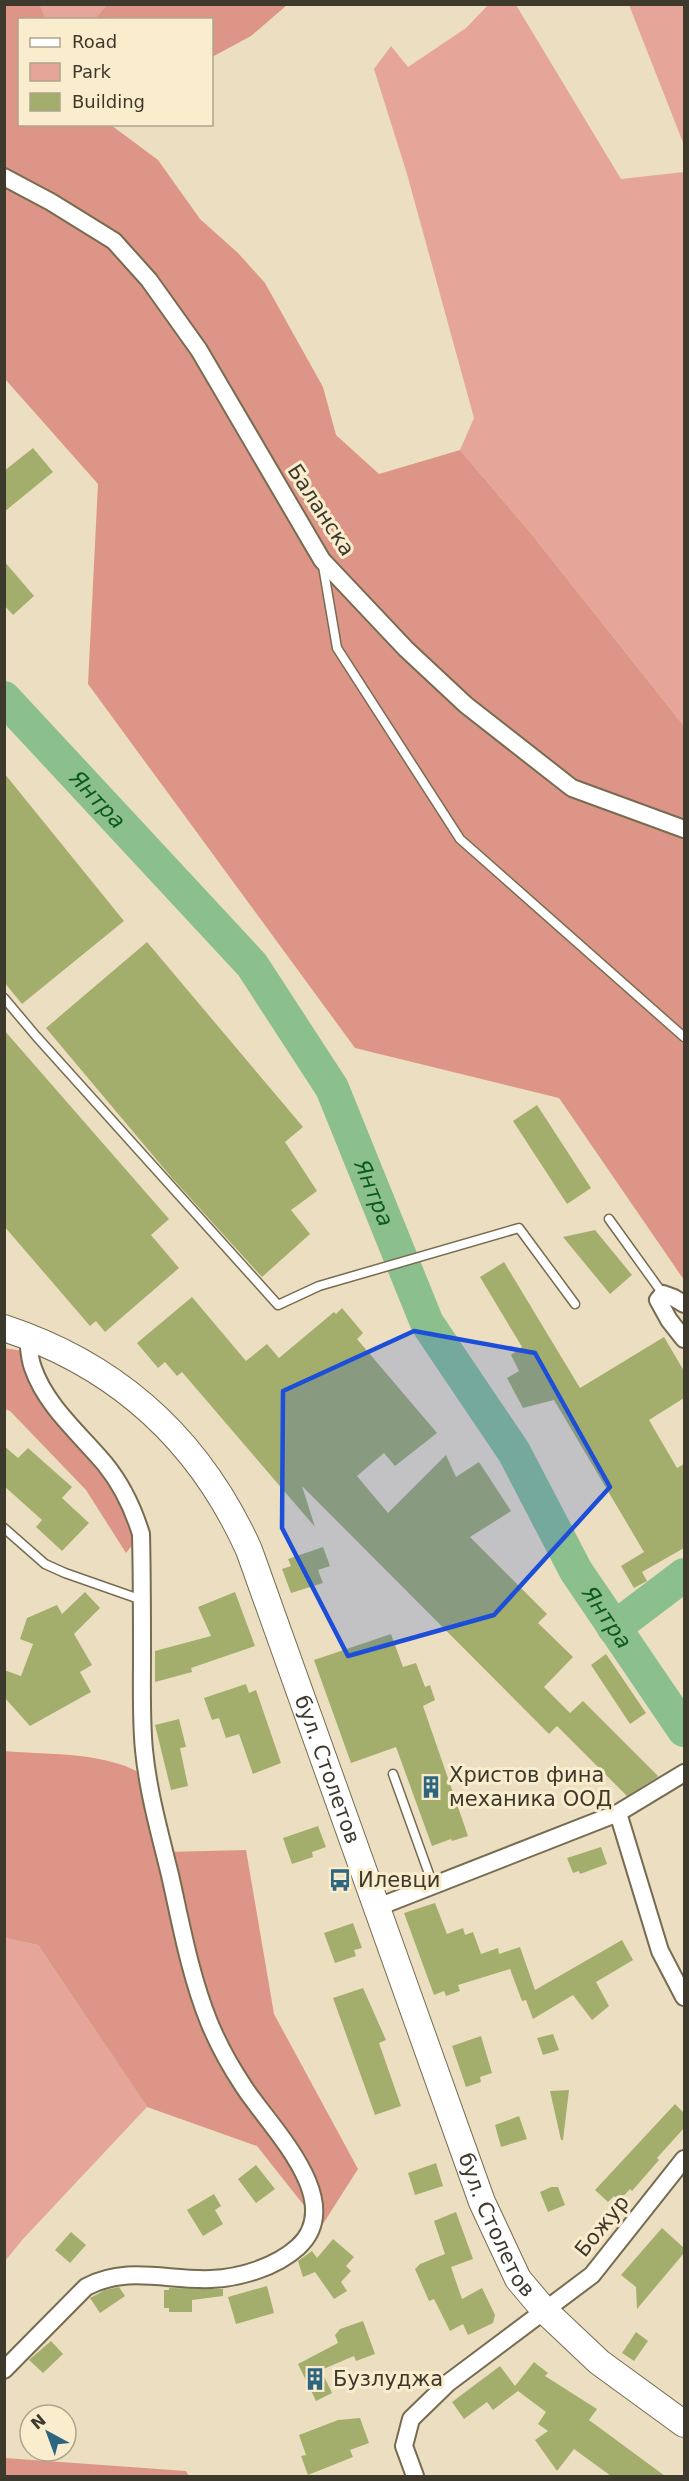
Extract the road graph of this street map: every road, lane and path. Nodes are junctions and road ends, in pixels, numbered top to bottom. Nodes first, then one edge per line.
1 (4, 177) edge
2 (322, 560) junction
3 (684, 829) edge
4 (4, 998) edge
5 (684, 1037) edge
6 (609, 1220) dead end
7 (663, 1294) junction
8 (575, 1304) dead end
9 (684, 1304) edge
10 (16, 1332) edge
11 (684, 1339) edge
12 (4, 1528) edge
13 (142, 1600) junction
14 (393, 1774) dead end
15 (683, 1774) edge
16 (618, 1813) junction
17 (433, 1885) junction
18 (378, 1907) junction
19 (684, 1997) edge
20 (684, 2159) edge
21 (545, 2311) junction
22 (4, 2370) edge
23 (681, 2416) edge
24 (415, 2476) edge

1 - 2 street, Баланска
2 - 3 street, Баланска
2 - 5 lane
4 - 8 lane
6 - 7 lane
7 - 9 street
7 - 11 street
10 - 13 street
10 - 18 main road, бул. Столетов
12 - 13 lane
13 - 22 street
14 - 17 lane
15 - 16 street
16 - 17 street
16 - 19 street
17 - 18 street
18 - 21 main road, бул. Столетов
20 - 21 street, Божур
21 - 23 main road, бул. Столетов
21 - 24 street

